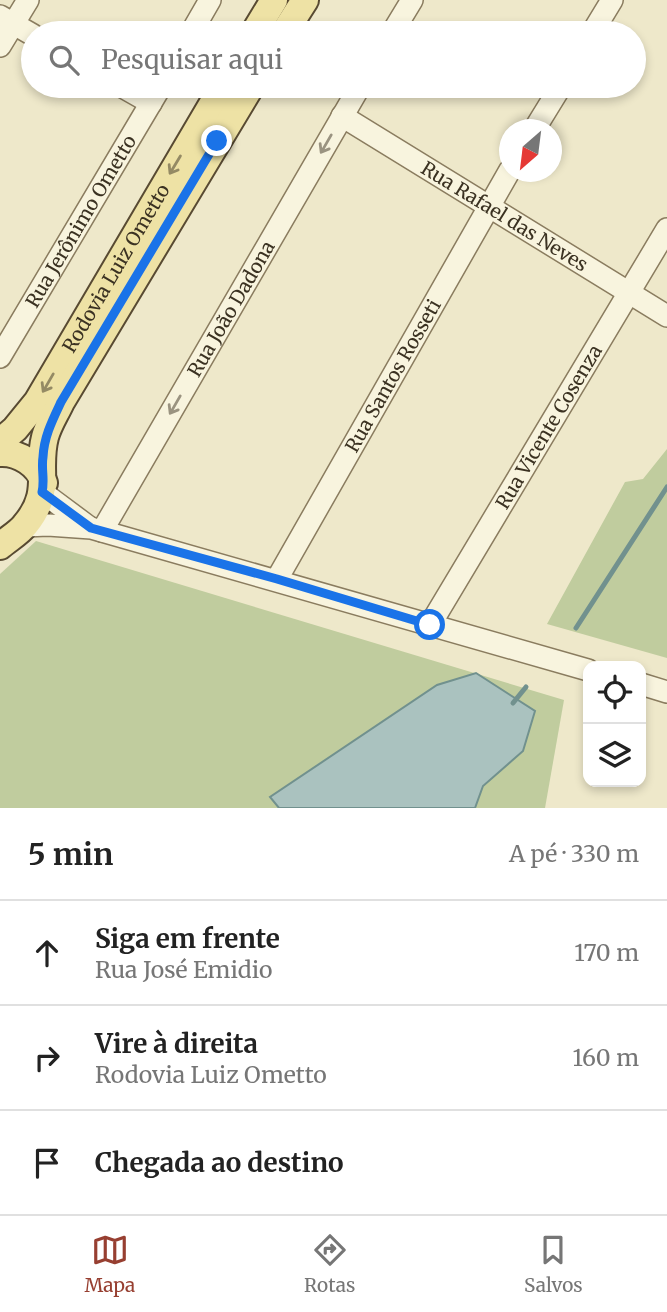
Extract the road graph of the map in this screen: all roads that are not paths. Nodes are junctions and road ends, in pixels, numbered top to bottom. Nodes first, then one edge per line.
1 (28, 0) edge
2 (210, 0) edge
3 (274, 0) edge
4 (305, 0) edge
5 (412, 0) edge
6 (612, 0) edge
7 (7, 20) edge
8 (198, 21) edge
9 (261, 21) edge
10 (292, 21) edge
11 (399, 21) edge
12 (599, 21) edge
13 (0, 46) edge
14 (154, 98) edge
15 (216, 98) edge
16 (244, 98) edge
17 (353, 98) edge
18 (554, 98) edge
19 (342, 116) junction
20 (541, 119) edge
21 (502, 182) edge
22 (488, 206) junction
23 (667, 229) edge
24 (630, 293) junction
25 (667, 316) edge
26 (0, 357) edge
27 (0, 443) edge
28 (0, 453) edge
29 (43, 488) junction
30 (25, 526) junction
31 (97, 530) junction
32 (1, 545) edge
33 (277, 579) junction
34 (430, 625) junction
35 (583, 669) edge
36 (646, 686) edge
37 (667, 692) edge

1 - 7 street
2 - 8 street
3 - 9 main road
4 - 10 main road
5 - 11 street
6 - 12 street
7 - 13 street
14 - 26 street, Rua Jerônimo Ometto
15 -> 27 main road, Rodovia Luiz Ometto
16 - 29 main road, Rodovia Luiz Ometto
17 - 19 street, Rua João Dadona
18 - 20 street
19 - 22 street, Rua Rafael das Neves
19 -> 31 street, Rua João Dadona
21 - 22 street, Rua Santos Rosseti
22 - 24 street, Rua Rafael das Neves
22 - 33 street, Rua Santos Rosseti
23 - 24 street, Rua Vicente Cosenza
24 - 25 street, Rua Rafael das Neves
24 - 34 street, Rua Vicente Cosenza
28 - 29 main road
29 - 30 main road, Rodovia Luiz Ometto
29 - 31 street
30 - 31 street
30 - 32 main road, Rodovia Luiz Ometto
31 - 33 street
33 - 34 street
34 - 35 street
36 - 37 street

